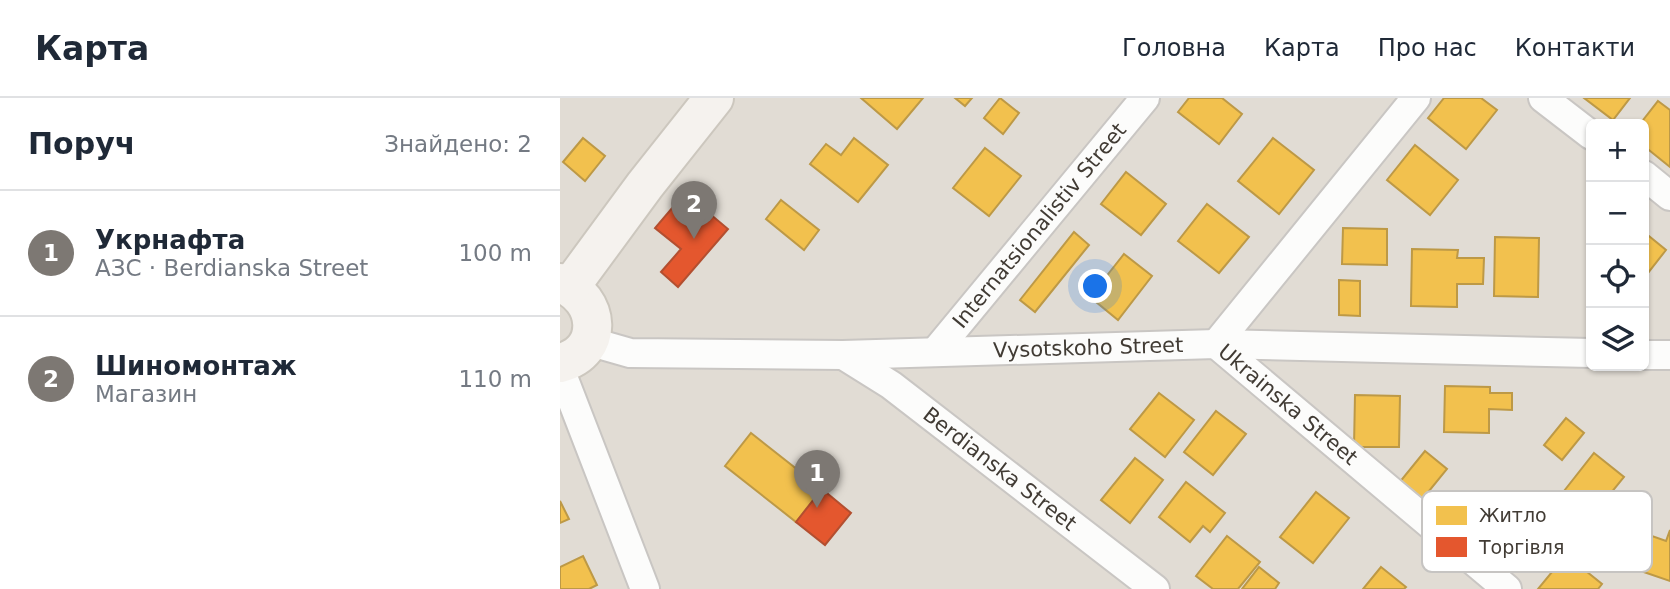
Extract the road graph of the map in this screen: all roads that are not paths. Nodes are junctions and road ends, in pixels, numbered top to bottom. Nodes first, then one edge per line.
1 (714, 98) edge
2 (1145, 98) edge
3 (1416, 98) edge
4 (1543, 98) edge
5 (1586, 131) edge
6 (1649, 180) edge
7 (1670, 196) edge
8 (565, 285) edge
9 (1216, 344) junction
10 (574, 352) edge
11 (935, 352) junction
12 (1586, 353) edge
13 (843, 355) junction
14 (1649, 355) edge
15 (1670, 355) edge
16 (560, 369) edge
17 (1422, 517) edge
18 (1487, 572) edge
19 (645, 589) edge
20 (1155, 589) edge
21 (1507, 589) edge

1 - 8 street
2 - 11 street, Internatsionalistiv Street
3 - 9 street, Ukrainska Street
4 - 5 street
6 - 7 street
8 - 10 street
9 - 11 street, Vysotskoho Street
9 - 12 street, Vysotskoho Street
9 - 17 street, Ukrainska Street
10 - 13 street, Vysotskoho Street
11 - 13 street, Vysotskoho Street
13 - 20 street, Berdianska Street
14 - 15 street
16 - 19 street
18 - 21 street, Ukrainska Street

